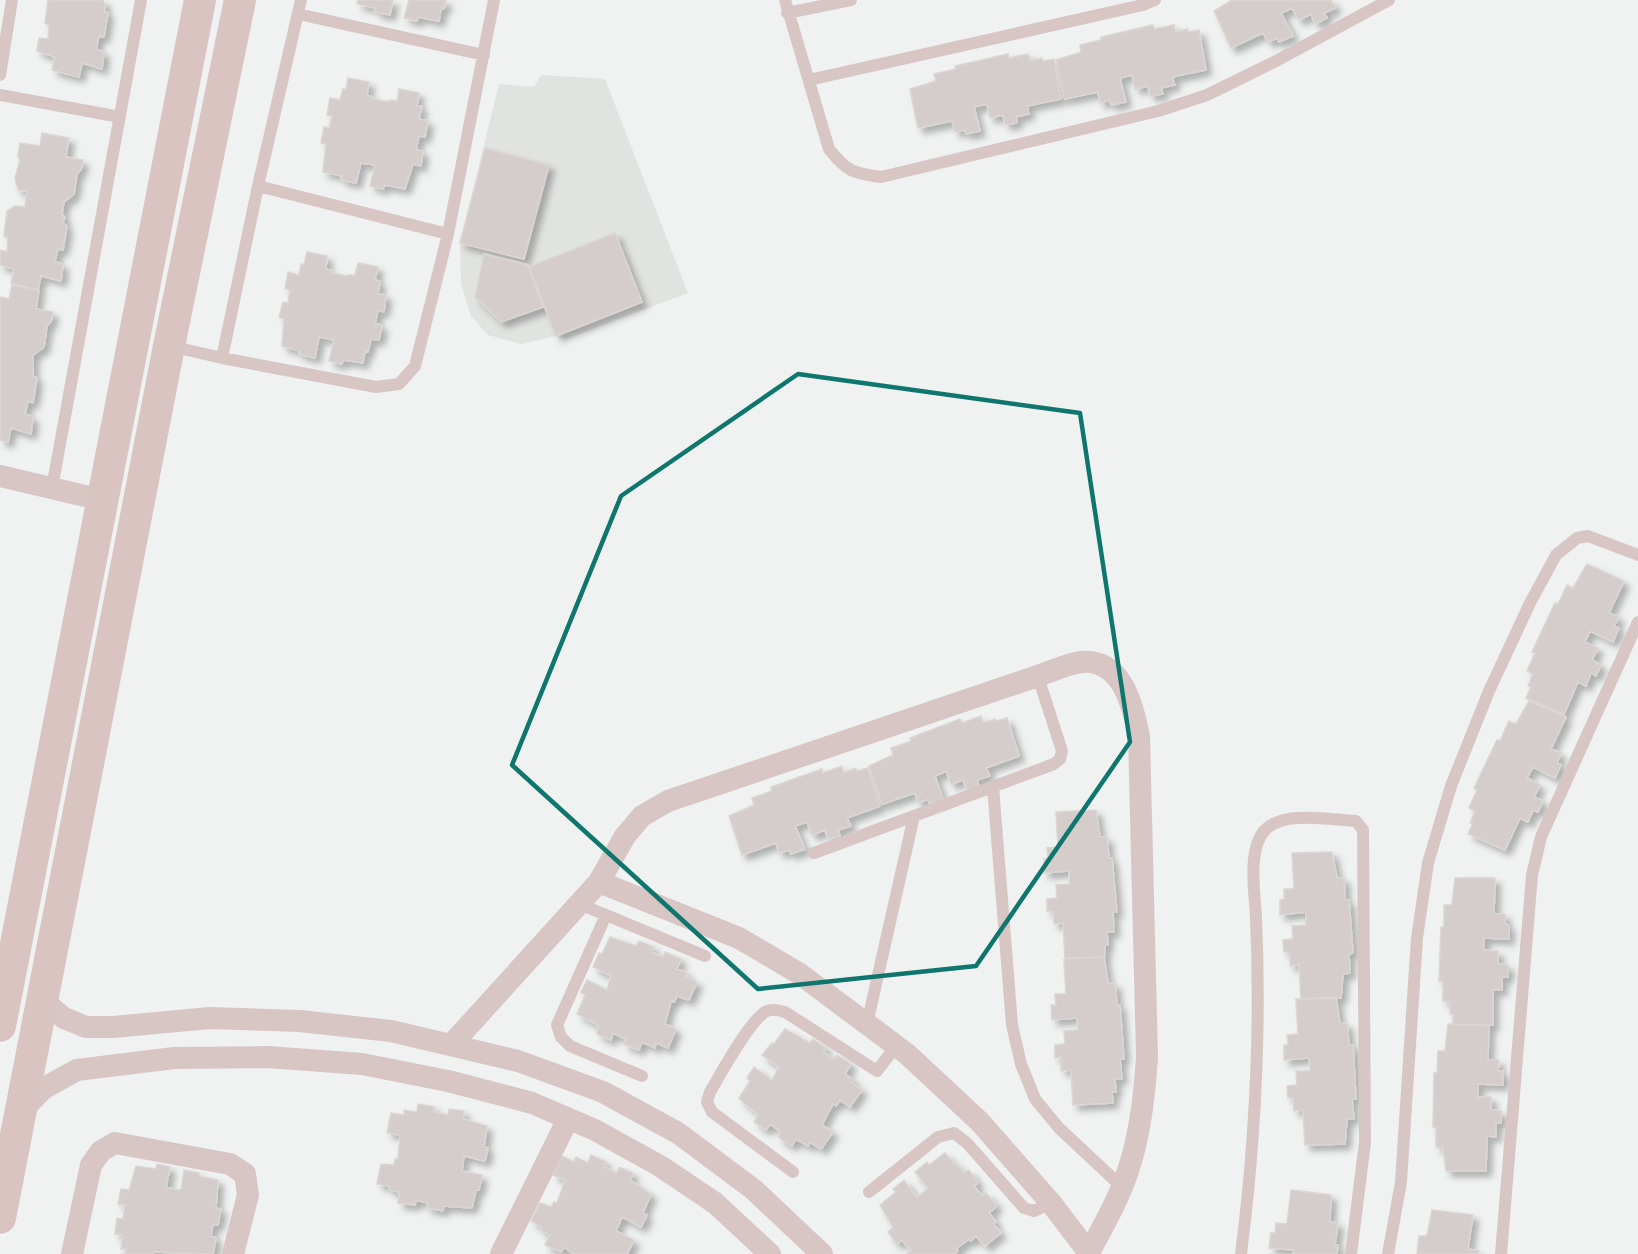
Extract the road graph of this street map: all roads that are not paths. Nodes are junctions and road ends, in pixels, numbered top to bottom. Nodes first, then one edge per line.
1 (12, 0) edge
2 (141, 0) edge
3 (200, 0) edge
4 (240, 0) edge
5 (301, 0) edge
6 (494, 0) edge
7 (851, 0) edge
8 (1155, 0) edge
9 (1389, 0) edge
10 (815, 4) edge
11 (786, 6) edge
12 (298, 14) junction
13 (484, 55) junction
14 (0, 75) edge
15 (809, 80) junction
16 (0, 95) edge
17 (120, 117) junction
18 (258, 186) junction
19 (448, 234) junction
20 (169, 346) junction
21 (222, 358) junction
22 (0, 476) edge
23 (52, 488) junction
24 (102, 500) junction
25 (1638, 555) edge
26 (1638, 622) edge
27 (1032, 678) junction
28 (993, 787) junction
29 (914, 816) junction
30 (814, 853) dead end
31 (599, 882) junction
32 (579, 904) junction
33 (606, 915) junction
34 (705, 956) dead end
35 (42, 1000) junction
36 (867, 1024) junction
37 (0, 1026) edge
38 (451, 1045) junction
39 (896, 1046) junction
40 (642, 1076) dead end
41 (20, 1113) junction
42 (568, 1119) junction
43 (793, 1172) dead end
44 (1122, 1187) junction
45 (869, 1192) dead end
46 (1051, 1203) junction
47 (0, 1218) edge
48 (1089, 1253) edge
49 (72, 1254) edge
50 (233, 1254) edge
51 (501, 1254) edge
52 (770, 1254) edge
53 (822, 1254) edge
54 (1241, 1254) edge
55 (1351, 1254) edge
56 (1388, 1254) edge
57 (1501, 1254) edge

1 - 14 lane
2 - 17 lane
3 - 24 street
4 - 20 street
5 - 12 lane
6 - 13 lane
7 - 10 lane
8 - 15 lane
9 - 15 lane
10 - 11 lane
11 - 15 lane
12 - 13 lane
12 - 18 lane
13 - 19 lane
16 - 17 lane
17 - 23 lane
18 - 19 lane
18 - 21 lane
19 - 21 lane
20 - 21 lane
20 - 35 street
22 - 23 street
23 - 24 street
24 - 37 street
25 - 56 lane
26 - 57 lane
27 - 28 lane
27 - 31 street
27 - 44 street
28 - 29 lane
28 - 44 lane
29 - 30 lane
29 - 36 lane
31 - 32 street
31 - 36 street
32 - 33 lane
32 - 38 street
33 - 34 lane
33 - 40 lane
35 - 38 street
35 - 41 street
36 - 39 street
38 - 53 street
39 - 43 lane
39 - 46 street
41 - 42 street
41 - 47 street
42 - 51 street
42 - 52 street
44 - 48 street
45 - 46 lane
46 - 48 street
49 - 50 street
54 - 55 lane

